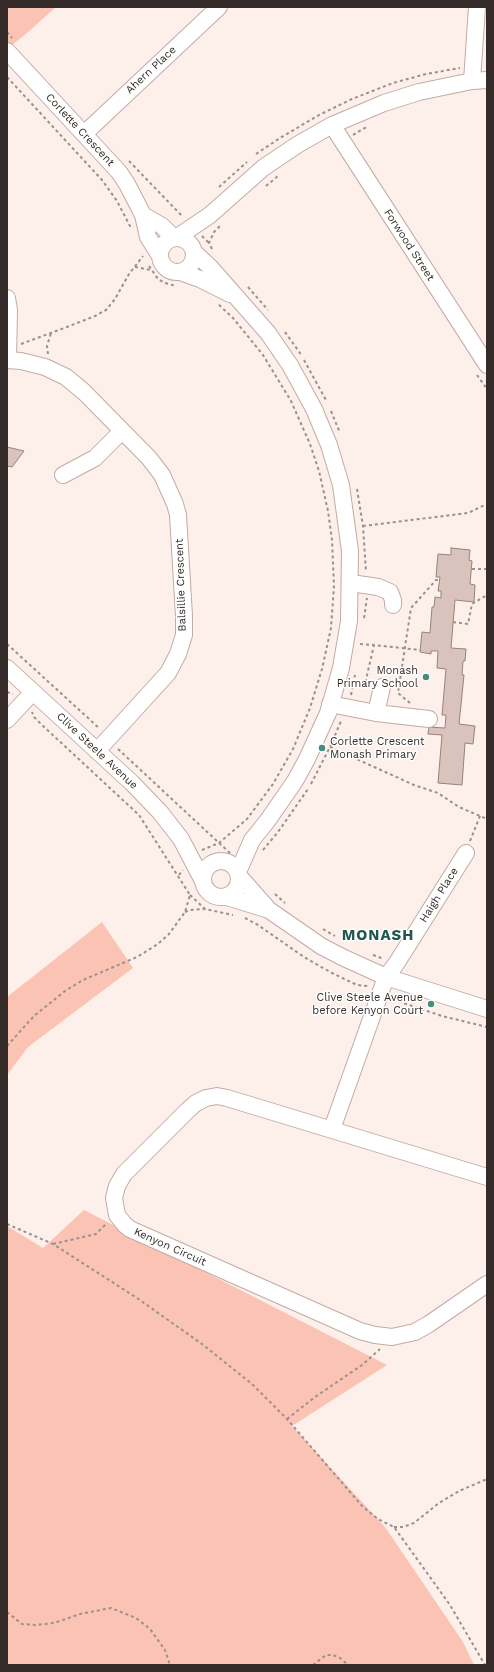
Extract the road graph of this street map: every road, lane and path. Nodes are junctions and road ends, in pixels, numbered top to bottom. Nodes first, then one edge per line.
1 (219, 7) edge
2 (477, 7) edge
3 (7, 51) edge
4 (7, 77) edge
5 (480, 80) edge
6 (332, 124) junction
7 (84, 134) junction
8 (210, 215) junction
9 (143, 216) junction
10 (133, 231) dead end
11 (175, 238) junction
12 (142, 250) dead end
13 (194, 250) junction
14 (152, 256) junction
15 (135, 267) junction
16 (152, 270) junction
17 (178, 279) junction
18 (236, 297) junction
19 (7, 298) edge
20 (213, 300) dead end
21 (51, 333) junction
22 (8, 356) edge
23 (50, 358) dead end
24 (487, 365) edge
25 (122, 431) junction
26 (64, 475) dead end
27 (487, 504) edge
28 (348, 528) junction
29 (331, 530) junction
30 (472, 569) dead end
31 (487, 569) edge
32 (439, 580) dead end
33 (351, 583) junction
34 (487, 595) edge
35 (393, 605) dead end
36 (453, 622) dead end
37 (7, 644) edge
38 (360, 644) dead end
39 (374, 644) junction
40 (405, 648) junction
41 (420, 650) dead end
42 (7, 668) edge
43 (382, 687) joint
44 (32, 692) junction
45 (330, 704) junction
46 (30, 708) dead end
47 (376, 713) junction
48 (421, 718) joint
49 (7, 720) edge
50 (102, 735) dead end
51 (114, 745) dead end
52 (330, 747) dead end
53 (97, 751) junction
54 (480, 816) junction
55 (487, 819) edge
56 (181, 839) junction
57 (252, 840) junction
58 (219, 843) junction
59 (203, 848) dead end
60 (466, 854) joint
61 (219, 861) junction
62 (238, 874) junction
63 (203, 881) junction
64 (272, 892) dead end
65 (190, 895) junction
66 (227, 896) junction
67 (289, 906) dead end
68 (205, 909) junction
69 (269, 910) junction
70 (185, 912) junction
71 (235, 915) dead end
72 (241, 916) dead end
73 (321, 928) dead end
74 (336, 937) dead end
75 (368, 952) dead end
76 (386, 960) dead end
77 (386, 977) junction
78 (371, 990) dead end
79 (390, 993) dead end
80 (487, 1009) edge
81 (487, 1028) edge
82 (7, 1046) edge
83 (332, 1129) junction
84 (487, 1177) edge
85 (108, 1222) dead end
86 (7, 1224) edge
87 (53, 1244) junction
88 (487, 1284) edge
89 (382, 1343) dead end
90 (287, 1419) junction
91 (487, 1479) edge
92 (394, 1527) junction
93 (7, 1612) edge
94 (170, 1665) edge
95 (313, 1665) edge
96 (348, 1665) edge
97 (485, 1665) edge

1 - 7 street, Ahern Place
2 - 5 street
3 - 7 street, Corlette Crescent
4 - 10 path
5 - 6 street
6 - 8 street
6 - 24 street, Forwood Street
7 - 9 street, Corlette Crescent
8 - 11 street
8 - 13 street
9 - 11 street
9 - 14 street, Corlette Crescent
11 - 13 street
11 - 14 street
12 - 14 path
13 - 17 street
13 - 18 street
14 - 15 path
14 - 16 path
14 - 17 street, Corlette Crescent
15 - 16 path
15 - 21 path
16 - 17 path
17 - 18 street
18 - 28 street
19 - 22 street
20 - 29 path
21 - 22 path
21 - 23 path
22 - 25 street, Balsillie Crescent
25 - 26 street
25 - 53 street, Balsillie Crescent
27 - 28 path
28 - 29 path
28 - 33 street
29 - 58 path
30 - 31 path
32 - 40 path
33 - 35 street
33 - 45 street
34 - 36 path
37 - 50 path
38 - 39 path
39 - 40 path
39 - 43 path
40 - 41 path
40 - 48 path
42 - 44 street, Clive Steele Avenue
43 - 47 street
44 - 49 street
44 - 53 street, Clive Steele Avenue
45 - 47 street
45 - 57 street
46 - 65 path
47 - 48 street
51 - 58 path
52 - 54 path
53 - 56 street, Clive Steele Avenue
54 - 55 path
54 - 60 path
56 - 61 street, Clive Steele Avenue
56 - 63 street, Clive Steele Avenue
57 - 61 street
57 - 62 street
58 - 59 path
60 - 77 street, Haigh Place
61 - 62 street
61 - 63 street
62 - 66 street
62 - 69 street
63 - 66 street
64 - 67 path
65 - 68 path
65 - 70 path
66 - 69 street
68 - 70 path
68 - 71 path
69 - 77 street
70 - 82 path
72 - 78 path
73 - 74 path
75 - 76 path
77 - 80 street
77 - 83 street
79 - 81 path
83 - 84 street, Kenyon Circuit
83 - 88 street, Kenyon Circuit
85 - 87 path
86 - 87 path
87 - 90 path
89 - 90 path
90 - 92 path
91 - 92 path
92 - 97 path
93 - 94 path
95 - 96 path

